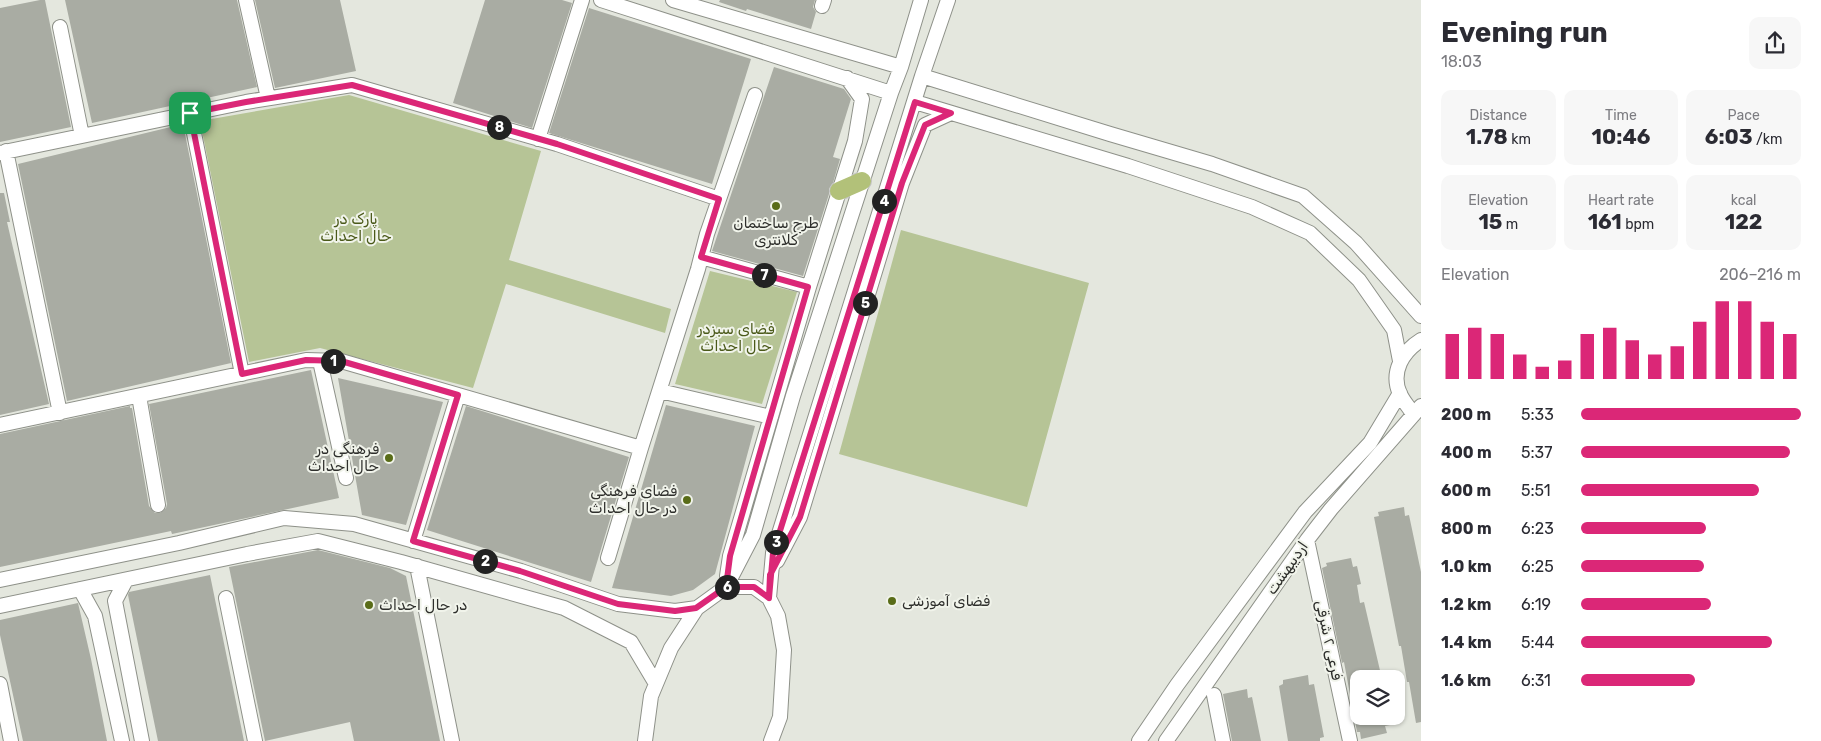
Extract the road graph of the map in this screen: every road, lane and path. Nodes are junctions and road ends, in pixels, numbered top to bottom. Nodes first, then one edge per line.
1 (246, 0) edge
2 (582, 0) edge
3 (601, 0) edge
4 (673, 0) edge
5 (921, 0) edge
6 (948, 0) edge
7 (60, 26) dead end
8 (901, 67) junction
9 (922, 76) junction
10 (847, 78) junction
11 (891, 92) junction
12 (755, 95) dead end
13 (268, 98) junction
14 (915, 102) junction
15 (190, 113) junction
16 (951, 113) junction
17 (82, 136) junction
18 (538, 139) junction
19 (3, 152) edge
20 (862, 181) junction
21 (839, 191) junction
22 (719, 199) junction
23 (701, 257) junction
24 (808, 287) junction
25 (1421, 316) edge
26 (1421, 340) edge
27 (320, 361) junction
28 (1400, 361) junction
29 (242, 374) junction
30 (660, 391) junction
31 (1400, 393) junction
32 (458, 395) junction
33 (139, 396) junction
34 (1417, 410) edge
35 (60, 412) junction
36 (771, 416) junction
37 (0, 425) edge
38 (641, 448) junction
39 (346, 478) dead end
40 (158, 505) dead end
41 (1307, 540) junction
42 (413, 541) junction
43 (608, 558) dead end
44 (417, 566) junction
45 (770, 575) junction
46 (0, 580) edge
47 (126, 580) junction
48 (726, 587) junction
49 (80, 589) junction
50 (226, 598) dead end
51 (769, 598) junction
52 (0, 606) edge
53 (696, 608) junction
54 (131, 682) junction
55 (109, 683) junction
56 (0, 684) edge
57 (656, 684) junction
58 (1214, 695) dead end
59 (12, 741) edge
60 (122, 741) edge
61 (142, 741) edge
62 (255, 741) edge
63 (452, 741) edge
64 (644, 741) edge
65 (771, 741) edge
66 (1139, 741) edge
67 (1166, 741) edge
68 (1223, 741) edge
69 (1350, 741) edge

1 - 13 street
2 - 18 street
3 - 10 street
4 - 8 street
5 - 8 street
6 - 9 street
7 - 17 street
8 - 11 street
9 - 14 street
9 - 25 street
10 - 11 street
10 - 21 street
11 - 20 street
12 - 22 street
13 - 15 street
13 - 18 street
14 - 16 street
14 - 45 street
15 - 17 street
15 - 29 street
16 - 28 street
16 - 45 street
17 - 19 street
18 - 22 street
19 - 35 street
20 - 21 main road
20 - 48 street
21 - 24 street
22 - 23 street
23 - 24 street
23 - 30 street
24 - 36 street
26 - 28 street
27 - 29 street
27 - 32 street
27 - 39 street
28 - 31 street
29 - 33 street
30 - 36 street
30 - 38 street
31 - 34 street
31 - 66 street
32 - 38 street
32 - 42 street
33 - 35 street
33 - 40 street
34 - 41 street, اردیبهشت
35 - 37 street
36 - 48 street
38 - 43 street
41 - 67 street, اردیبهشت
41 - 69 street, فرعی ۲ شرقی
42 - 46 street
42 - 53 street
44 - 47 street
44 - 57 street
44 - 63 street
45 - 51 street
47 - 49 street
47 - 54 street
48 - 51 street
48 - 53 street
49 - 52 street
49 - 55 street
50 - 62 street
51 - 65 street
53 - 57 street
54 - 55 street
54 - 61 street
55 - 60 street
56 - 59 street
57 - 64 street
58 - 68 street

